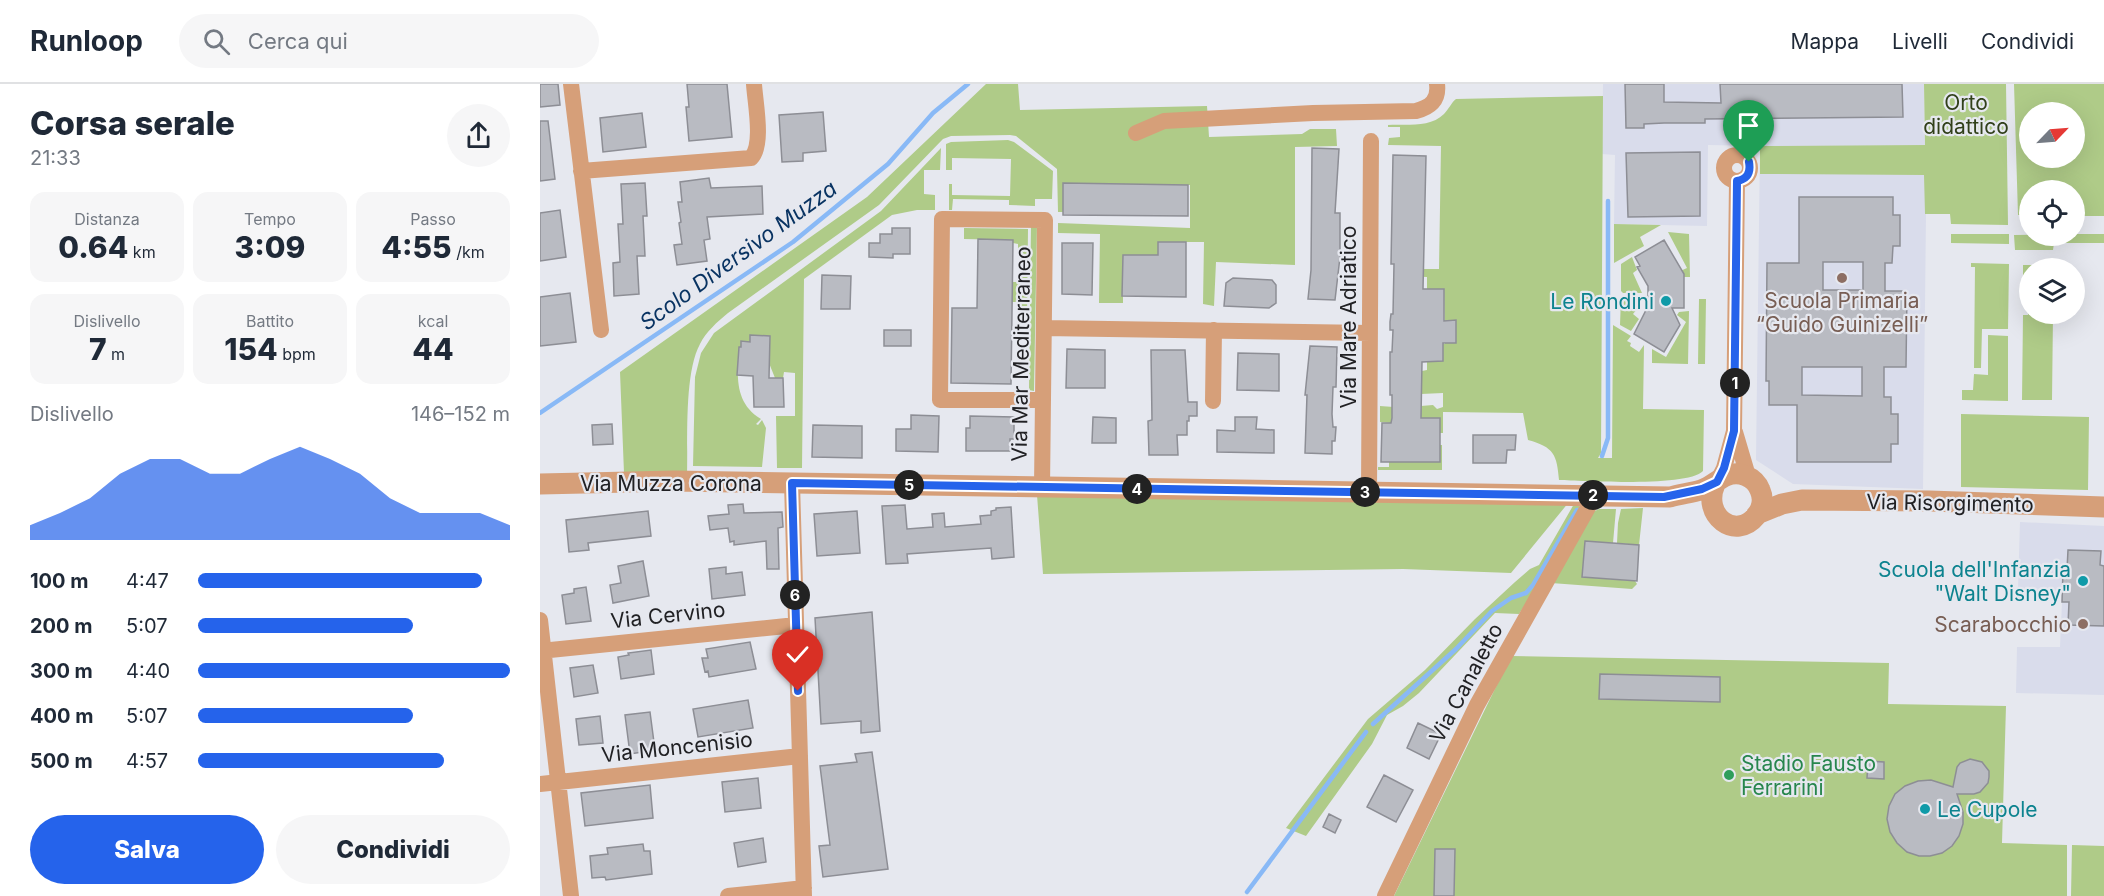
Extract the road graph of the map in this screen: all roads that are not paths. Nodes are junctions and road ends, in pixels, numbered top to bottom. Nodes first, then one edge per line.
1 (571, 84) edge
2 (754, 84) edge
3 (1437, 84) edge
4 (1136, 133) dead end
5 (1371, 141) dead end
6 (581, 171) junction
7 (1737, 181) dead end
8 (1044, 328) junction
9 (601, 330) dead end
10 (1214, 330) junction
11 (1370, 333) junction
12 (1043, 400) junction
13 (1213, 400) dead end
14 (1734, 431) junction
15 (1753, 482) junction
16 (792, 483) junction
17 (1716, 483) junction
18 (540, 484) edge
19 (1042, 488) junction
20 (1369, 492) junction
21 (1594, 495) junction
22 (1670, 497) junction
23 (1797, 500) junction
24 (2104, 507) edge
25 (1716, 514) junction
26 (1757, 514) junction
27 (540, 620) edge
28 (796, 625) junction
29 (542, 651) edge
30 (800, 756) junction
31 (558, 782) junction
32 (540, 784) edge
33 (804, 892) edge
34 (571, 896) edge
35 (728, 896) edge
36 (1385, 896) edge

1 - 6 street
2 - 6 street
3 - 4 street
5 - 11 street, Via Mare Adriatico
6 - 9 street
7 - 14 street
8 - 10 street
8 - 12 street, Via Mar Mediterraneo
8 - 12 street, Via Mar Mediterraneo
10 - 11 street
10 - 13 street
11 - 20 street, Via Mare Adriatico
12 - 19 street, Via Mar Mediterraneo
14 - 15 street
14 - 17 street
15 - 17 street, Via Risorgimento
15 - 23 street, Via Risorgimento
15 - 26 street
16 - 18 street, Via Muzza Corona
16 - 19 street, Via Muzza Corona
16 - 28 street
17 - 22 street, Via Risorgimento
17 - 25 street
19 - 20 street, Via Muzza Corona
20 - 21 street, Via Muzza Corona
21 - 22 street, Via Risorgimento
21 - 36 street, Via Canaletto
22 - 25 street, Via Risorgimento
23 - 24 street, Via Risorgimento
23 - 26 street, Via Risorgimento
25 - 26 street, Via Risorgimento
27 - 29 street
28 - 29 street, Via Cervino
28 - 30 street
29 - 31 street
30 - 31 street, Via Moncenisio
30 - 33 street
31 - 32 street, Via Moncenisio
31 - 34 street
33 - 35 street

